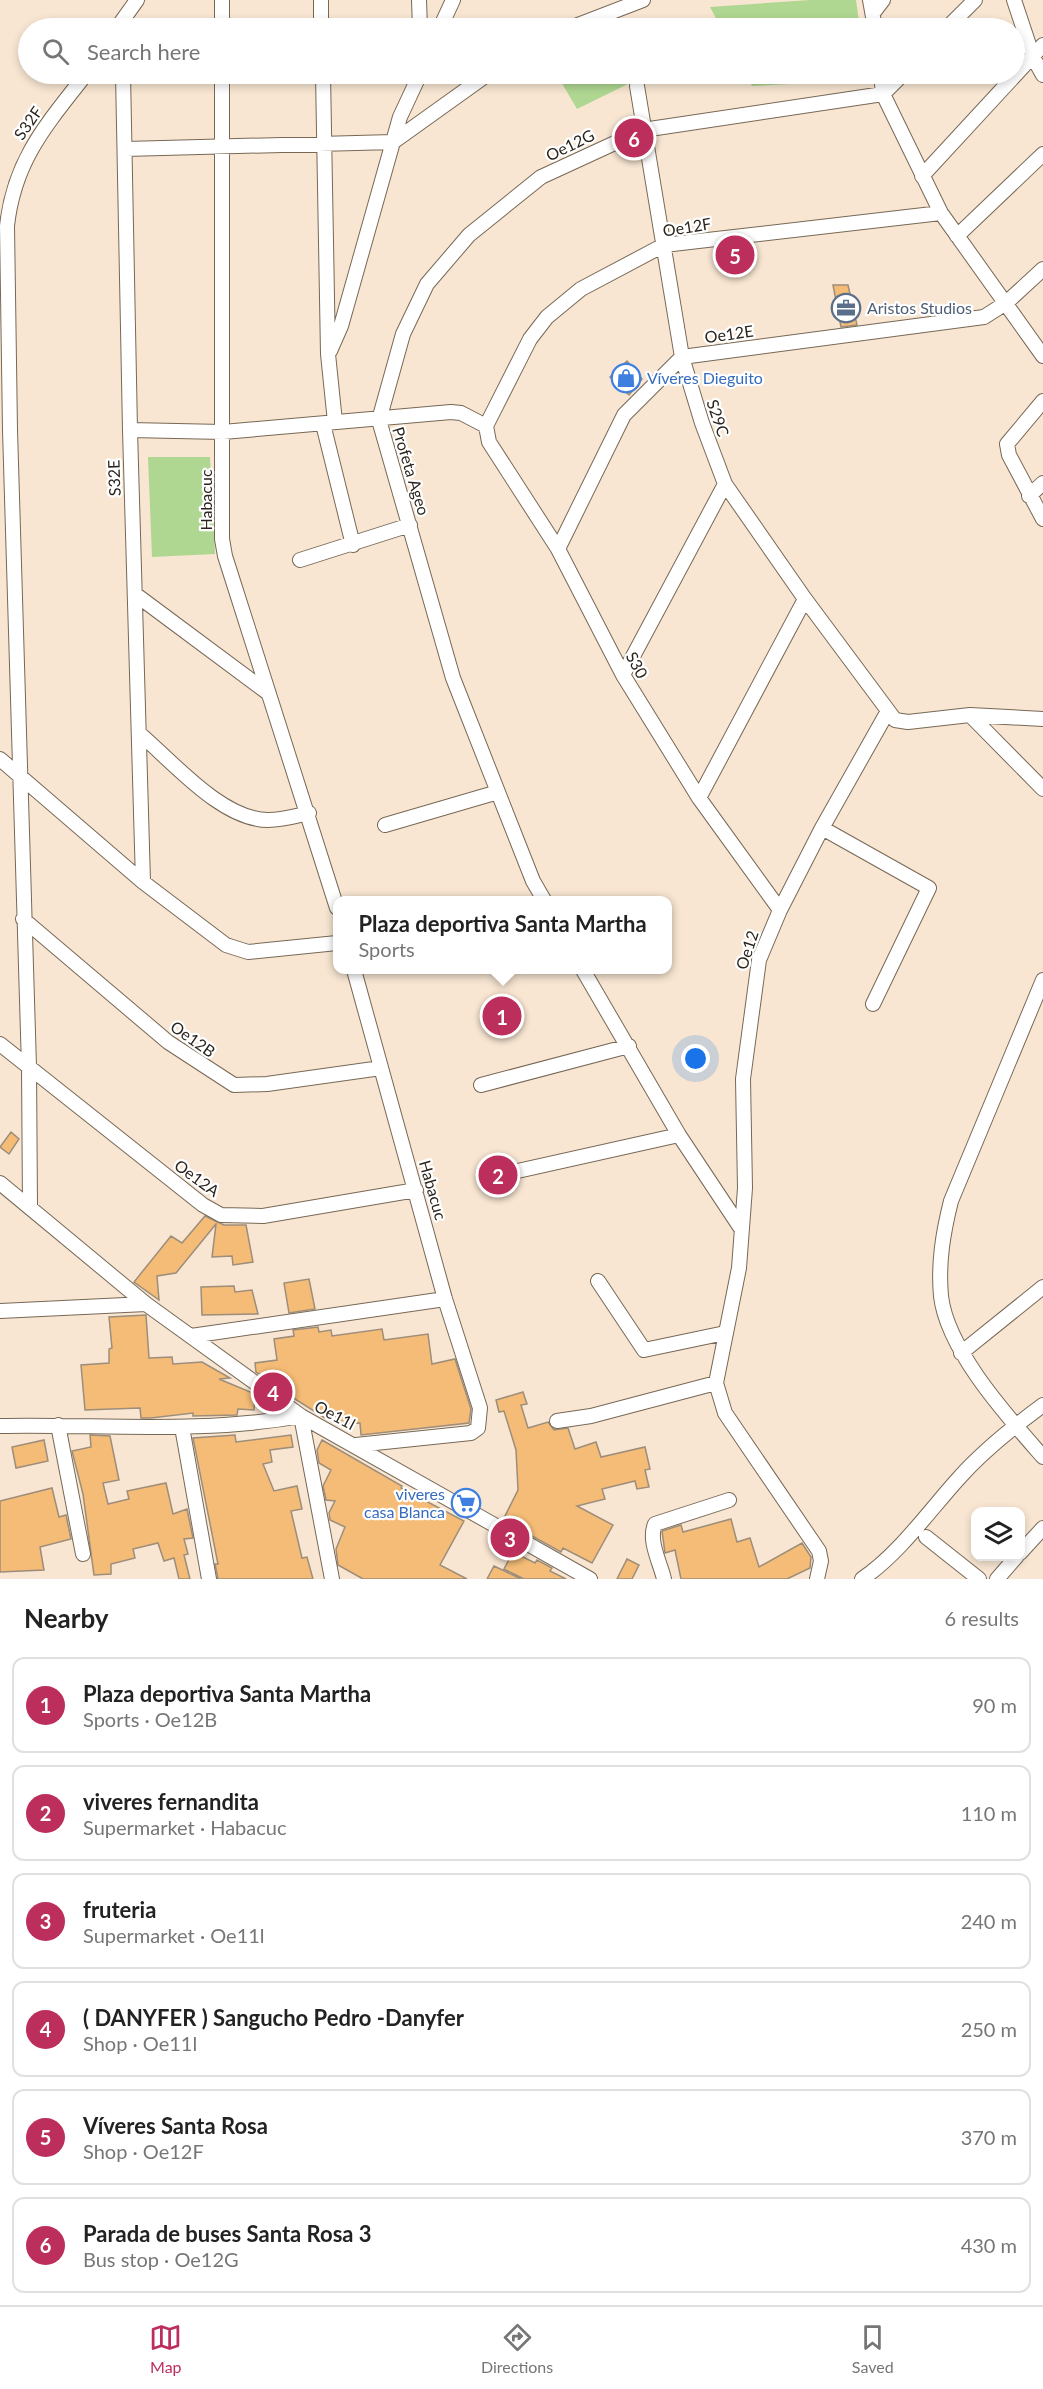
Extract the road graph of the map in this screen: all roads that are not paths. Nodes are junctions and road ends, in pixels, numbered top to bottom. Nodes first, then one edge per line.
1 (137, 0) edge
2 (222, 0) edge
3 (321, 0) edge
4 (419, 0) edge
5 (453, 0) edge
6 (643, 0) edge
7 (883, 0) edge
8 (975, 0) edge
9 (1014, 0) edge
10 (871, 6) edge
11 (127, 14) junction
12 (124, 18) edge
13 (127, 18) edge
14 (222, 18) edge
15 (321, 18) edge
16 (420, 18) edge
17 (445, 18) edge
18 (596, 18) edge
19 (957, 18) edge
20 (1020, 18) edge
21 (1025, 35) edge
22 (1043, 45) edge
23 (1032, 57) junction
24 (1025, 65) edge
25 (1043, 75) edge
26 (78, 84) edge
27 (123, 84) edge
28 (222, 84) edge
29 (322, 84) edge
30 (415, 84) edge
31 (474, 84) edge
32 (882, 84) edge
33 (892, 84) edge
34 (1007, 84) edge
35 (637, 86) dead end
36 (883, 93) junction
37 (644, 130) junction
38 (324, 142) junction
39 (393, 142) junction
40 (221, 146) junction
41 (125, 149) junction
42 (1043, 154) edge
43 (922, 176) junction
44 (941, 213) junction
45 (957, 236) junction
46 (664, 245) junction
47 (1043, 269) edge
48 (1006, 303) junction
49 (328, 354) junction
50 (1043, 356) edge
51 (682, 357) junction
52 (1043, 401) edge
53 (379, 420) junction
54 (329, 423) junction
55 (486, 426) junction
56 (129, 430) junction
57 (223, 432) junction
58 (1043, 483) edge
59 (725, 484) junction
60 (1029, 496) junction
61 (1043, 519) edge
62 (410, 525) junction
63 (353, 545) junction
64 (558, 549) junction
65 (300, 560) dead end
66 (135, 594) junction
67 (804, 599) junction
68 (623, 675) junction
69 (268, 693) junction
70 (888, 711) junction
71 (970, 715) junction
72 (1043, 719) edge
73 (140, 734) junction
74 (0, 759) edge
75 (20, 776) junction
76 (1043, 789) edge
77 (498, 792) junction
78 (699, 798) junction
79 (309, 813) junction
80 (385, 825) dead end
81 (822, 828) junction
82 (143, 882) junction
83 (333, 896) edge
84 (542, 896) edge
85 (780, 910) junction
86 (23, 919) junction
87 (333, 943) edge
88 (355, 974) edge
89 (586, 974) edge
90 (1043, 980) edge
91 (1040, 995) edge
92 (873, 1004) dead end
93 (0, 1044) edge
94 (629, 1046) junction
95 (29, 1068) junction
96 (381, 1068) junction
97 (481, 1085) dead end
98 (679, 1135) junction
99 (504, 1174) dead end
100 (0, 1183) edge
101 (416, 1190) junction
102 (30, 1206) junction
103 (740, 1227) junction
104 (598, 1281) dead end
105 (1043, 1287) edge
106 (445, 1299) junction
107 (146, 1304) junction
108 (0, 1311) edge
109 (725, 1333) junction
110 (191, 1336) junction
111 (962, 1353) junction
112 (716, 1383) junction
113 (1043, 1405) edge
114 (301, 1416) junction
115 (557, 1421) dead end
116 (58, 1425) junction
117 (1015, 1425) junction
118 (0, 1426) edge
119 (182, 1427) junction
120 (356, 1445) junction
121 (1043, 1457) edge
122 (729, 1500) dead end
123 (1043, 1528) edge
124 (926, 1537) dead end
125 (1025, 1548) edge
126 (83, 1554) dead end
127 (1013, 1561) edge
128 (331, 1576) edge
129 (209, 1579) edge
130 (344, 1579) edge
131 (590, 1579) edge
132 (664, 1579) edge
133 (817, 1579) edge
134 (862, 1579) edge
135 (979, 1579) edge
136 (997, 1579) edge

1 - 11 street
2 - 14 street
3 - 15 street
4 - 16 street
5 - 17 street
6 - 18 street
7 - 10 street
8 - 19 street
9 - 20 street
11 - 12 street
11 - 13 street
21 - 23 street
22 - 23 street
23 - 24 street
23 - 25 street
26 - 75 street, S32F
27 - 41 street, S32E
28 - 40 street, Habacuc
29 - 38 street
30 - 39 street
31 - 39 street
32 - 36 street
33 - 36 street
34 - 43 street
35 - 37 street, S29C
36 - 37 street, Oe12G
36 - 43 street
37 - 46 street, S29C
37 - 53 street, Oe12G
38 - 39 street
38 - 40 street
38 - 49 street
39 - 49 street
40 - 41 street
40 - 57 street, Habacuc
41 - 56 street, S32E
42 - 45 street
43 - 44 street
44 - 45 street
44 - 46 street, Oe12F
45 - 48 street
46 - 51 street, S29C
46 - 55 street, Oe12F
47 - 48 street, Oe12E
48 - 50 street
48 - 51 street, Oe12E
49 - 54 street
51 - 59 street, S29C
51 - 64 street
52 - 60 street
53 - 54 street, Profeta Ageo
53 - 55 street
53 - 62 street, Profeta Ageo
54 - 57 street
54 - 63 street
55 - 64 street, S30
56 - 57 street
56 - 66 street, S32E
57 - 69 street, Habacuc
58 - 60 street
59 - 67 street, S29C
59 - 68 street
60 - 61 street
62 - 63 street
62 - 77 street, Profeta Ageo
63 - 65 street
64 - 68 street, S30
66 - 69 street
66 - 73 street, S32E
67 - 70 street, S29C
67 - 78 street
68 - 78 street, S30
69 - 79 street, Habacuc
70 - 71 street
70 - 81 street, Oe12
71 - 72 street
71 - 76 street
73 - 79 street
73 - 82 street, S32E
74 - 75 street
75 - 82 street
75 - 86 street, S32F
77 - 80 street
77 - 84 street, Profeta Ageo
78 - 85 street, S30
79 - 83 street, Habacuc
81 - 85 street, Oe12
81 - 92 street
82 - 87 street
85 - 103 street, Oe12
86 - 95 street, S32F
86 - 96 street, Oe12B
88 - 96 street, Habacuc
89 - 94 street
90 - 91 street
91 - 111 street
93 - 95 street, Oe12A
94 - 97 street
94 - 98 street
95 - 101 street, Oe12A
95 - 102 street, S32F
96 - 101 street, Habacuc
98 - 99 street
98 - 103 street
100 - 102 street, Oe11l
101 - 106 street, Habacuc
102 - 107 street, Oe11l
103 - 109 street, Oe12
104 - 109 street
105 - 111 street
106 - 110 street
106 - 120 street, Habacuc
107 - 108 street
107 - 110 street, Oe11l
109 - 112 street, Oe12
110 - 114 street, Oe11l
111 - 117 street
112 - 115 street
112 - 133 street
113 - 117 street
114 - 119 street
114 - 120 street, Oe11l
114 - 128 street
116 - 118 street
116 - 119 street
116 - 126 street
117 - 121 street
117 - 134 street
119 - 129 street
120 - 131 street, Oe11l
122 - 132 street
123 - 125 street
124 - 135 street
127 - 136 street
128 - 130 street

